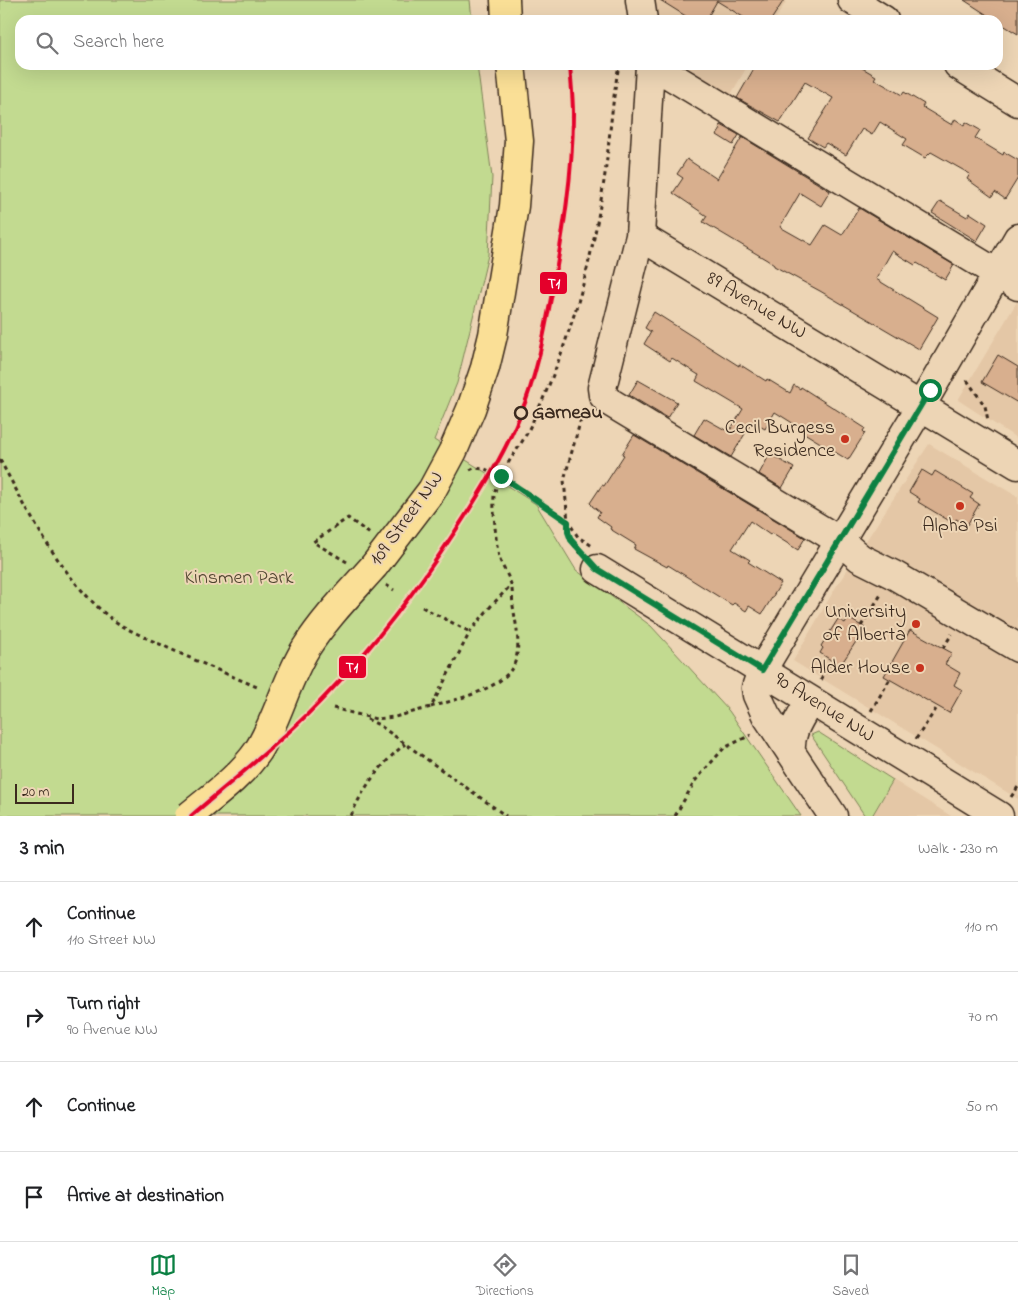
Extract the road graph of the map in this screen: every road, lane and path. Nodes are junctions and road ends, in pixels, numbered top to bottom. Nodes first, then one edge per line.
1 (490, 0) edge
2 (505, 0) edge
3 (640, 0) edge
4 (852, 0) edge
5 (490, 15) edge
6 (506, 15) edge
7 (642, 15) edge
8 (876, 15) edge
9 (496, 70) edge
10 (511, 70) edge
11 (618, 70) edge
12 (651, 70) edge
13 (659, 70) edge
14 (966, 70) edge
15 (1018, 102) edge
16 (517, 169) junction
17 (640, 236) junction
18 (1018, 238) edge
19 (1008, 280) edge
20 (967, 380) dead end
21 (921, 406) junction
22 (988, 421) dead end
23 (0, 460) edge
24 (1018, 465) edge
25 (466, 472) dead end
26 (501, 476) junction
27 (375, 538) dead end
28 (840, 541) junction
29 (348, 563) dead end
30 (597, 569) joint
31 (380, 575) junction
32 (894, 575) junction
33 (511, 584) junction
34 (394, 590) dead end
35 (422, 607) dead end
36 (861, 626) dead end
37 (470, 632) junction
38 (1018, 648) edge
39 (832, 661) dead end
40 (762, 670) junction
41 (890, 679) dead end
42 (257, 687) dead end
43 (815, 691) junction
44 (938, 706) dead end
45 (431, 707) junction
46 (333, 708) dead end
47 (871, 712) dead end
48 (358, 714) junction
49 (753, 734) dead end
50 (916, 739) dead end
51 (405, 744) junction
52 (790, 753) junction
53 (1018, 787) edge
54 (1005, 806) edge
55 (189, 816) edge
56 (351, 816) edge
57 (506, 816) edge
58 (674, 816) edge
59 (833, 816) edge

1 - 5 main road
2 - 6 main road
3 - 7 street
4 - 8 street
9 - 16 main road, 109 Street NW
10 - 16 main road, 109 Street NW
11 - 26 path
12 - 17 street
13 - 19 street
14 - 15 street
16 - 31 main road, 109 Street NW
17 - 21 street, 89 Avenue NW
17 - 28 street
18 - 19 street
19 - 21 street
20 - 22 path
21 - 24 street, 89 Avenue NW
21 - 28 street
23 - 42 path
25 - 26 path
26 - 30 path
26 - 33 path
27 - 29 path
28 - 32 street
28 - 40 street
30 - 40 street, 90 Avenue NW
31 - 34 path
31 - 55 main road, 109 Street NW, bridge
32 - 36 path
32 - 38 street
33 - 37 path
33 - 45 path
35 - 37 path
37 - 45 path
39 - 43 path
40 - 43 street, 90 Avenue NW
40 - 52 street
41 - 47 path
43 - 52 street
43 - 54 street, 90 Avenue NW
44 - 50 path
45 - 48 path
46 - 48 path
48 - 51 path
49 - 58 path
51 - 56 path
51 - 57 path
52 - 59 street
53 - 54 path

